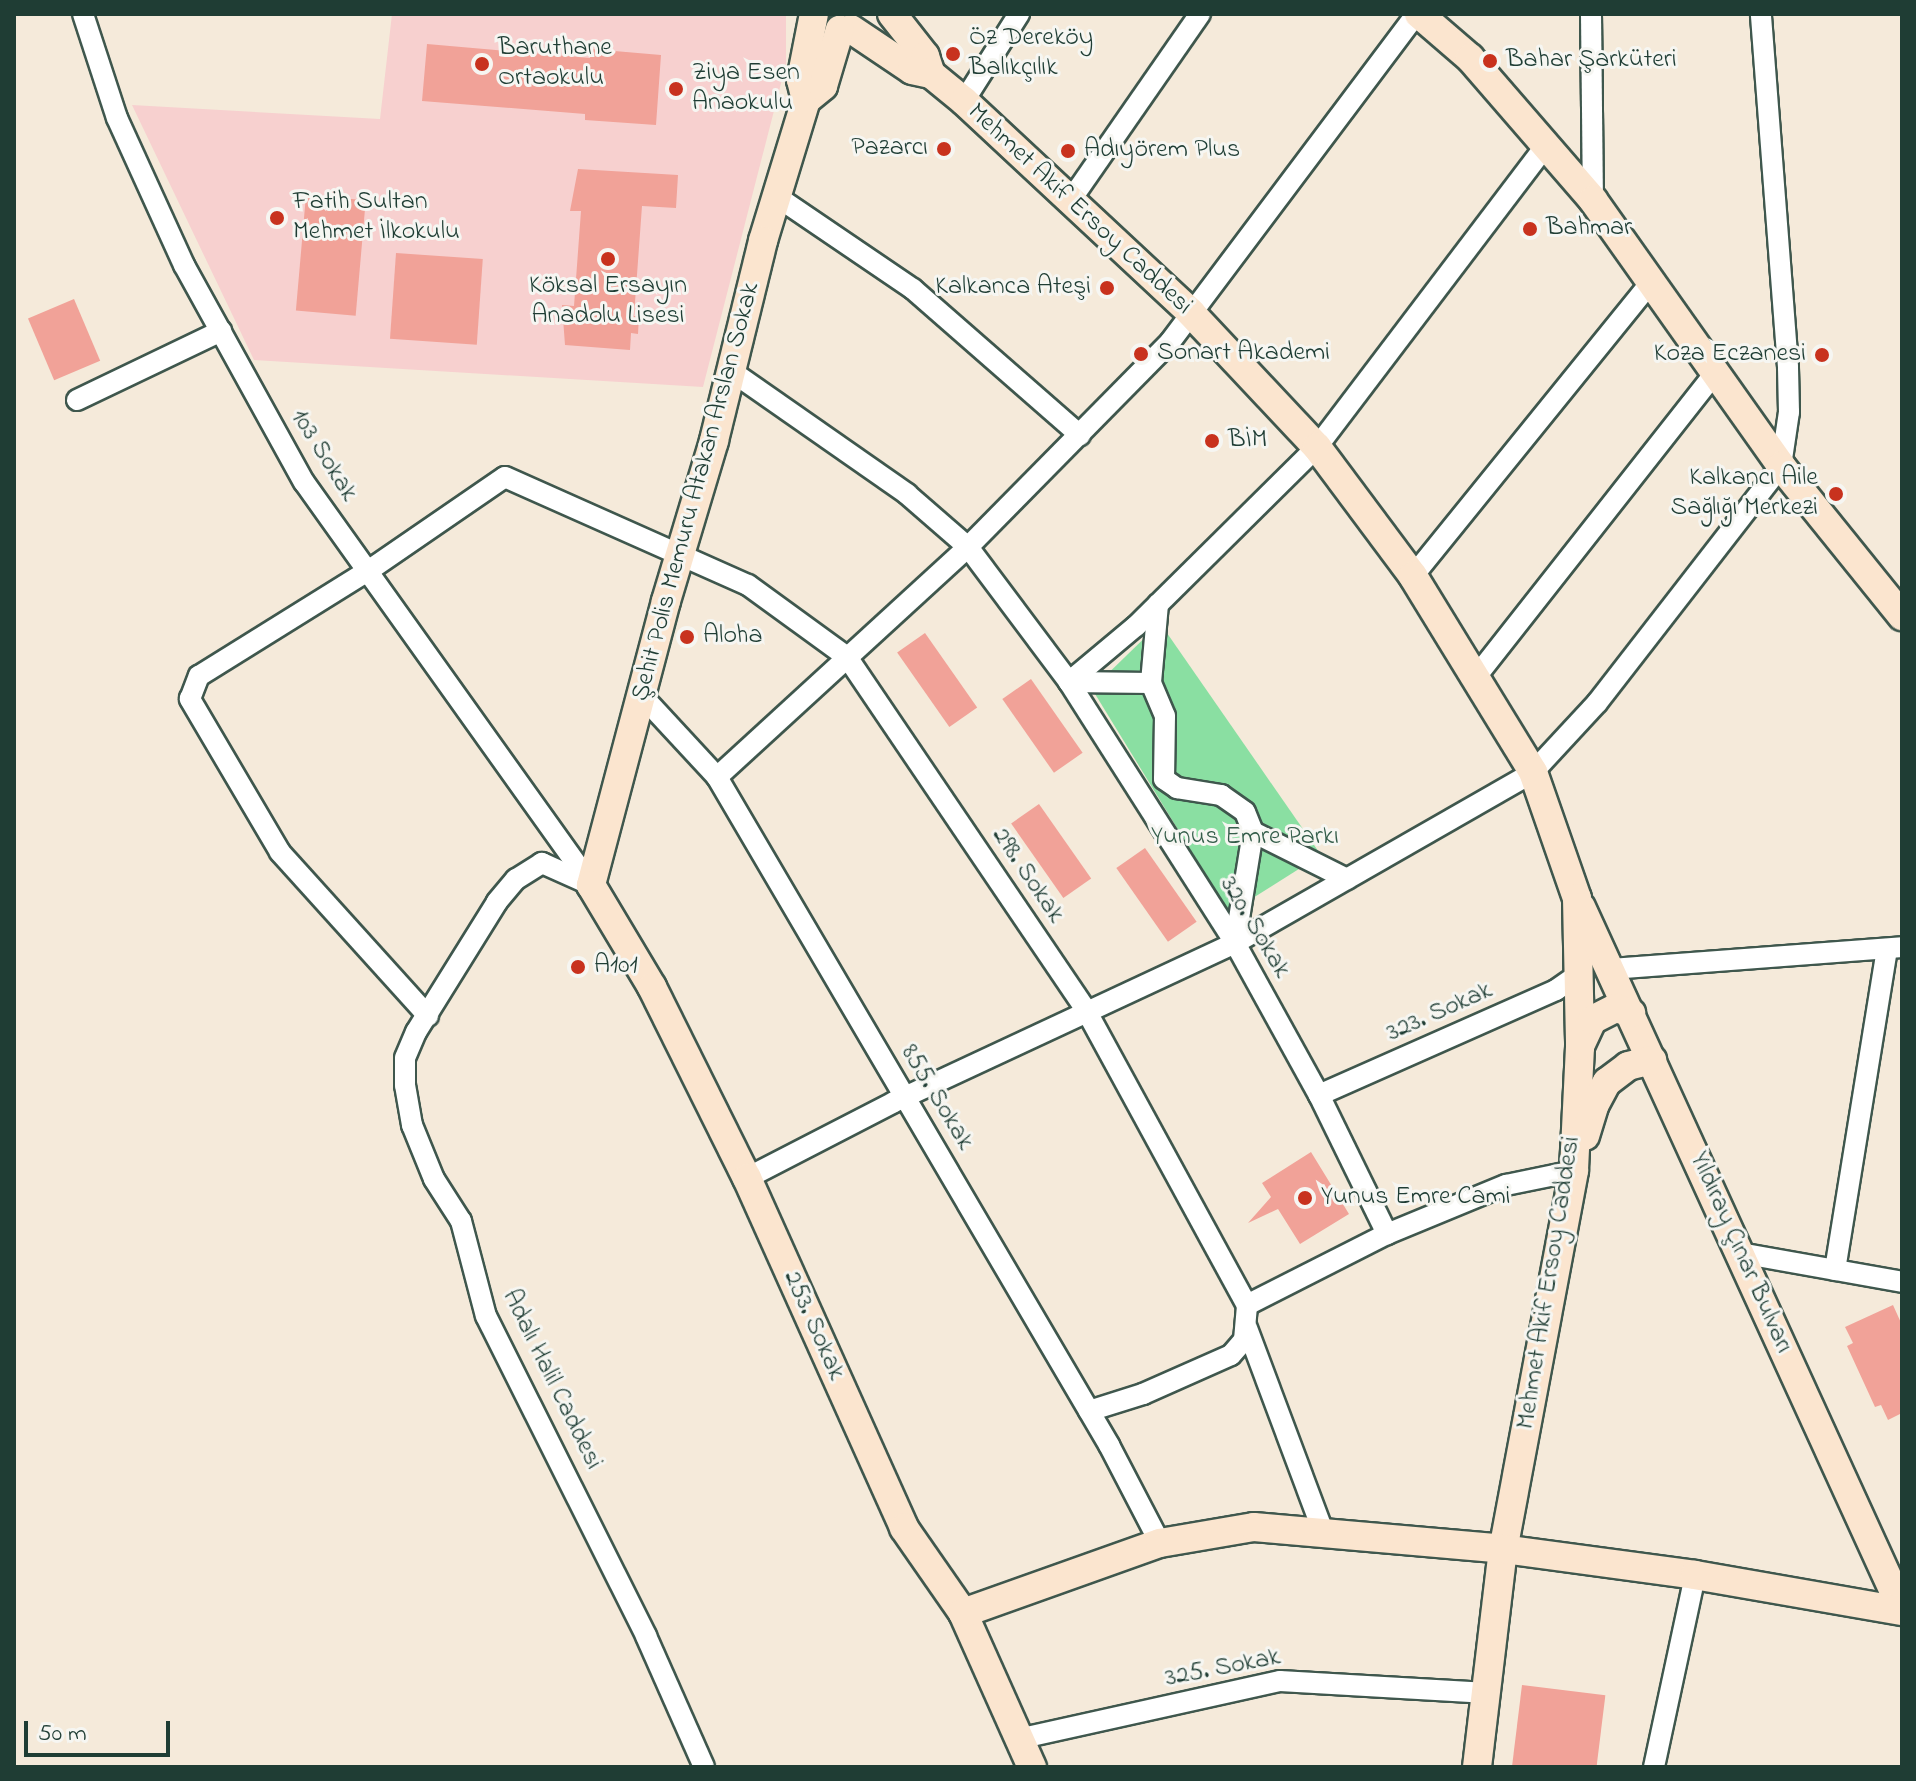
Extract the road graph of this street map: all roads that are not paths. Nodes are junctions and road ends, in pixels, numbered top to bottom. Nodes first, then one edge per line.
1 (83, 14) edge
2 (814, 14) edge
3 (892, 14) edge
4 (1019, 14) edge
5 (1200, 14) edge
6 (1418, 14) edge
7 (1591, 14) edge
8 (1761, 14) edge
9 (855, 24) edge
10 (931, 74) junction
11 (806, 100) junction
12 (964, 101) junction
13 (1546, 145) junction
14 (776, 196) junction
15 (1593, 200) junction
16 (1070, 201) junction
17 (1652, 281) junction
18 (1191, 313) junction
19 (221, 331) junction
20 (731, 371) junction
21 (1714, 374) junction
22 (77, 400) dead end
23 (1080, 435) junction
24 (1317, 447) junction
25 (1781, 466) junction
26 (968, 547) junction
27 (680, 552) junction
28 (368, 571) junction
29 (1413, 576) junction
30 (1158, 604) junction
31 (1902, 616) edge
32 (847, 657) junction
33 (1475, 678) junction
34 (1069, 682) junction
35 (1151, 683) junction
36 (643, 697) junction
37 (1533, 772) junction
38 (717, 777) junction
39 (1164, 779) junction
40 (1139, 794) junction
41 (1253, 832) junction
42 (1347, 879) junction
43 (591, 885) junction
44 (1577, 898) junction
45 (1235, 943) junction
46 (1895, 948) edge
47 (1611, 969) junction
48 (1579, 974) junction
49 (1087, 1012) junction
50 (1631, 1013) junction
51 (428, 1016) junction
52 (1580, 1047) junction
53 (1652, 1060) junction
54 (1319, 1095) junction
55 (907, 1099) junction
56 (1574, 1171) junction
57 (747, 1178) junction
58 (1387, 1234) junction
59 (1740, 1253) junction
60 (1835, 1270) junction
61 (1902, 1282) edge
62 (1247, 1305) junction
63 (1247, 1328) junction
64 (1089, 1411) junction
65 (1323, 1531) junction
66 (1160, 1543) junction
67 (1503, 1549) junction
68 (1695, 1575) junction
69 (1902, 1610) edge
70 (963, 1613) junction
71 (1488, 1693) junction
72 (1018, 1739) junction
73 (704, 1767) edge
74 (1032, 1767) edge
75 (1477, 1767) edge
76 (1654, 1767) edge

1 - 19 street, 103 Sokak
2 - 9 street
2 - 11 street
3 - 10 street
4 - 12 street
5 - 16 street
6 - 13 street
6 - 18 street
7 - 15 street
8 - 25 street
9 - 10 street
9 - 11 street
10 - 12 street, Mehmet Akif Ersoy Caddesi
11 - 14 street, Şehit Polis Memuru Atakan Arslan Sokak
12 - 16 street, Mehmet Akif Ersoy Caddesi
13 - 15 street
13 - 24 street
14 - 20 street, Şehit Polis Memuru Atakan Arslan Sokak
14 - 23 street
15 - 17 street
16 - 18 street, Mehmet Akif Ersoy Caddesi
17 - 21 street
17 - 29 street
18 - 23 street
18 - 24 street, Mehmet Akif Ersoy Caddesi
19 - 22 street
19 - 28 street, 103 Sokak
20 - 26 street, 320. Sokak
20 - 27 street, Şehit Polis Memuru Atakan Arslan Sokak
21 - 25 street
21 - 33 street
23 - 26 street
24 - 29 street, Mehmet Akif Ersoy Caddesi
24 - 30 street
25 - 31 street
25 - 37 street
26 - 32 street
26 - 34 street, 320. Sokak
27 - 28 street, 298. Sokak
27 - 32 street, 298. Sokak
27 - 36 street, Şehit Polis Memuru Atakan Arslan Sokak
28 - 43 street, 103 Sokak
28 - 51 street
29 - 33 street, Mehmet Akif Ersoy Caddesi
30 - 34 street
30 - 35 street
32 - 38 street
32 - 49 street, 298. Sokak
33 - 37 street, Mehmet Akif Ersoy Caddesi
34 - 35 street
34 - 40 street, 320. Sokak
35 - 39 street
36 - 38 street, 855. Sokak
36 - 43 street, Şehit Polis Memuru Atakan Arslan Sokak
37 - 42 street
37 - 44 street, Mehmet Akif Ersoy Caddesi
38 - 55 street, 855. Sokak
39 - 40 street
39 - 41 street
40 - 45 street, 320. Sokak
41 - 42 street
41 - 45 street
42 - 45 street
43 - 51 street, Adalı Halil Caddesi
43 - 57 street, 253. Sokak
44 - 47 street, Yıldıray Çınar Bulvarı
44 - 48 street, Mehmet Akif Ersoy Caddesi
45 - 49 street
45 - 54 street, 320. Sokak
46 - 47 street
46 - 60 street
47 - 50 street, Yıldıray Çınar Bulvarı
48 - 52 street, Mehmet Akif Ersoy Caddesi
48 - 54 street, 323. Sokak
49 - 55 street
49 - 62 street, 298. Sokak
50 - 52 street
50 - 53 street, Yıldıray Çınar Bulvarı
51 - 73 street, Adalı Halil Caddesi
52 - 56 street, Mehmet Akif Ersoy Caddesi
53 - 56 street
53 - 59 street, Yıldıray Çınar Bulvarı
54 - 58 street, 320. Sokak
55 - 57 street
55 - 64 street, 855. Sokak
56 - 58 street
56 - 67 street, Mehmet Akif Ersoy Caddesi
57 - 70 street, 253. Sokak
58 - 62 street
59 - 60 street
59 - 69 street, Yıldıray Çınar Bulvarı
60 - 61 street
62 - 63 street
63 - 64 street
63 - 65 street
64 - 66 street, 855. Sokak
65 - 66 street
65 - 67 street
66 - 70 street
67 - 68 street
67 - 71 street, Mehmet Akif Ersoy Caddesi
68 - 69 street
68 - 76 street
70 - 72 street, 253. Sokak
71 - 72 street, 325. Sokak
71 - 75 street, Mehmet Akif Ersoy Caddesi
72 - 74 street, 253. Sokak

